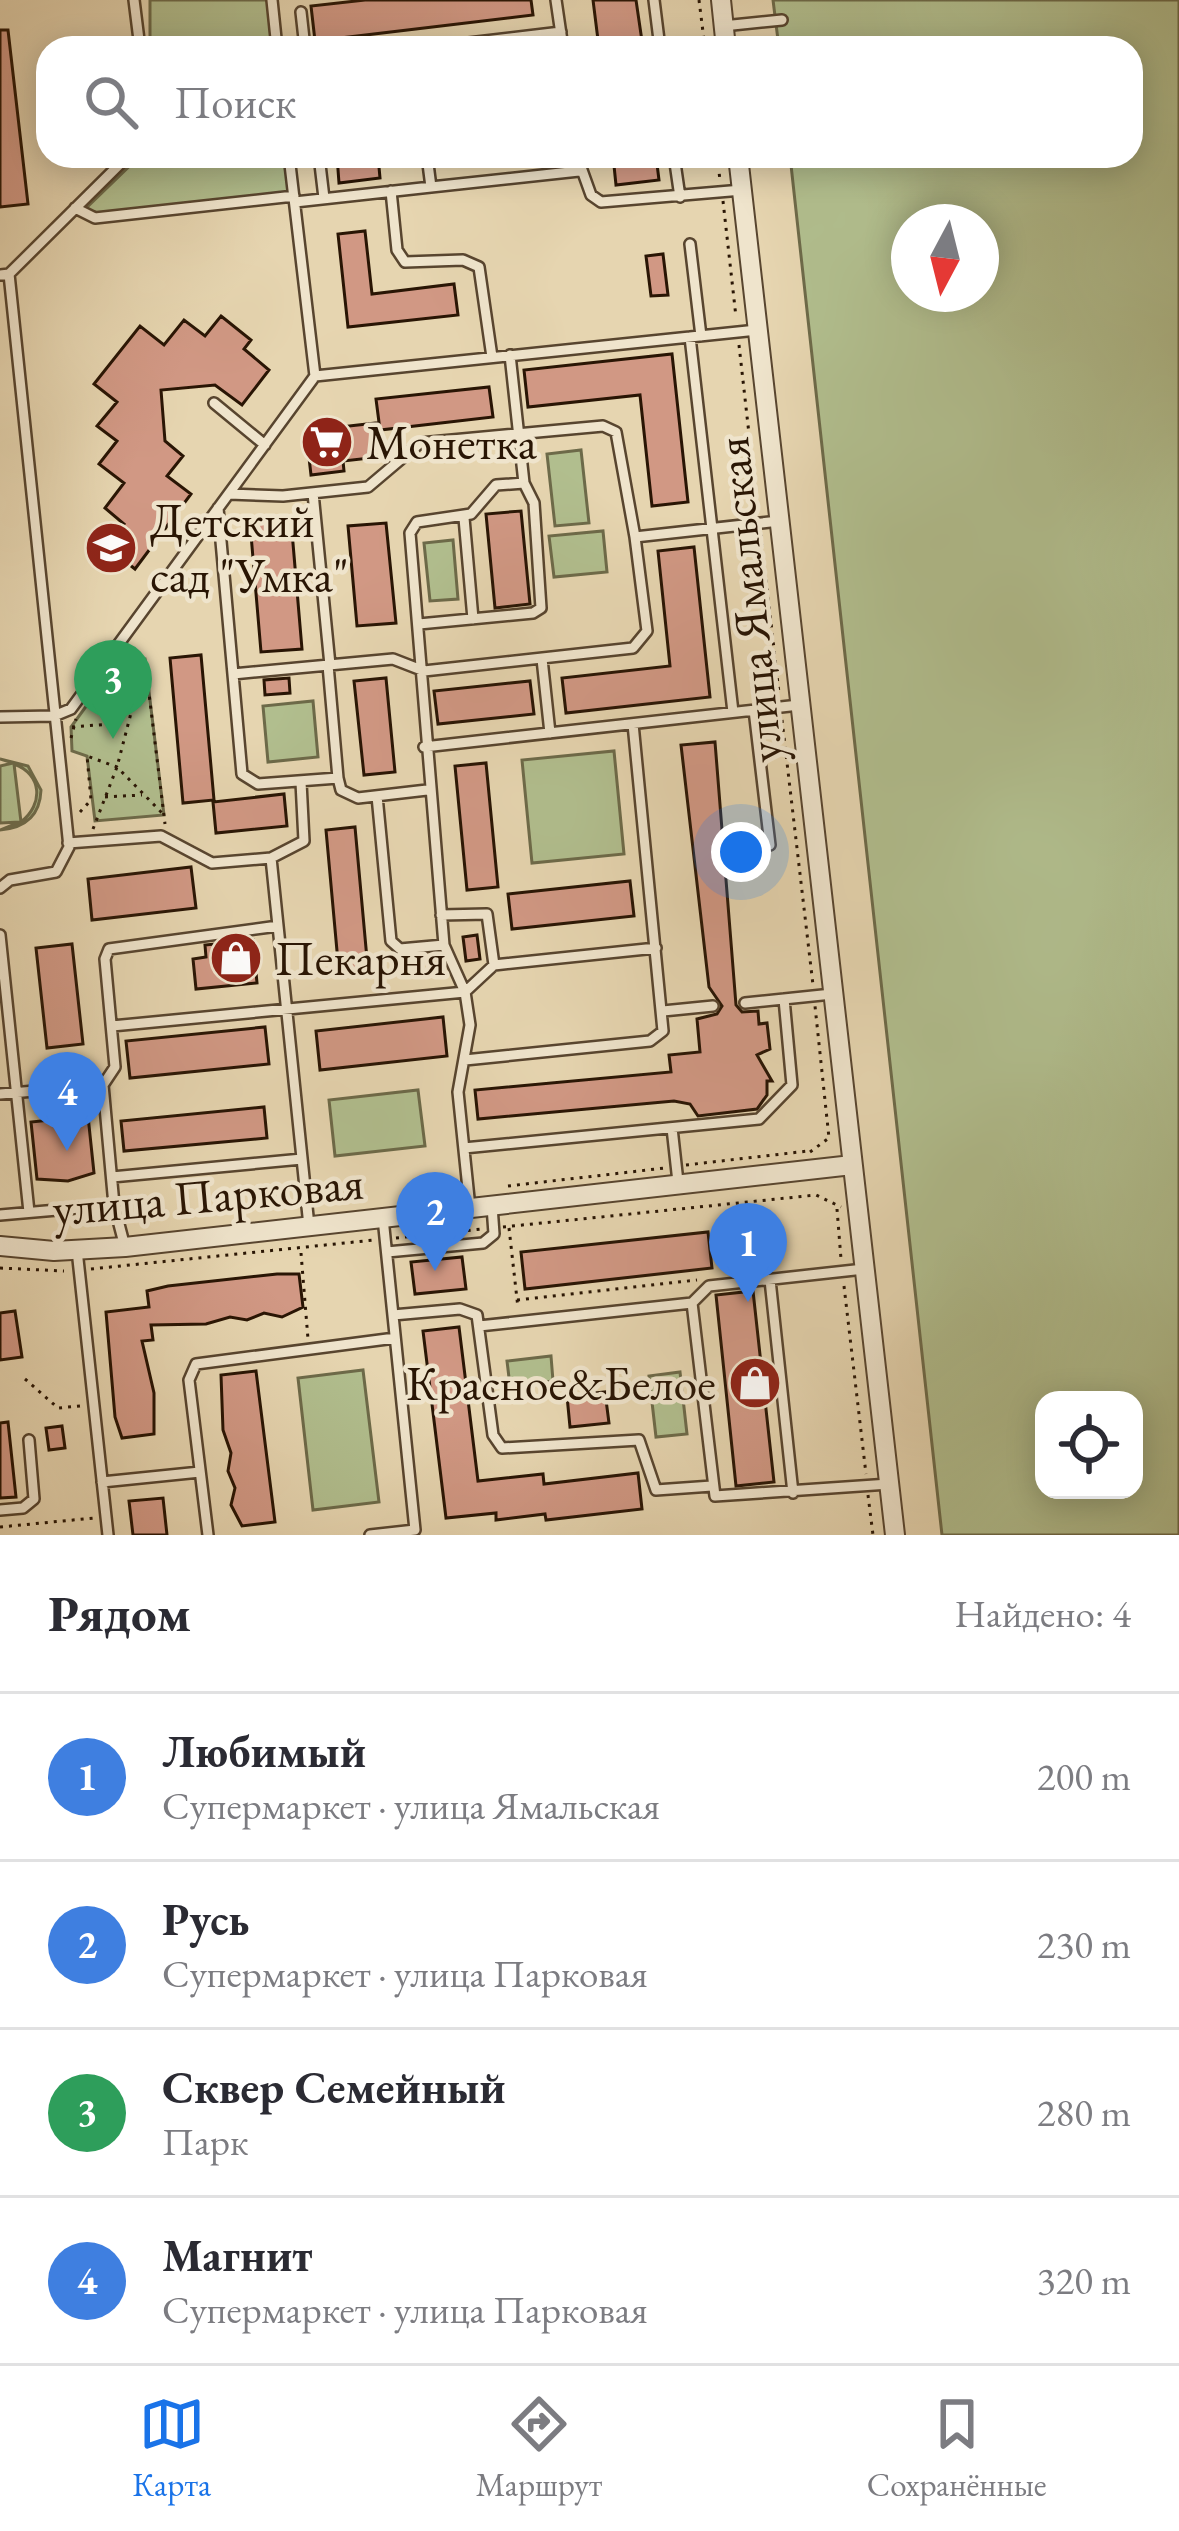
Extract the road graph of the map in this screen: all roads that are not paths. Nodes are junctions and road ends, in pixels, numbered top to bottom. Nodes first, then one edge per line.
1 (134, 0) edge
2 (272, 0) edge
3 (556, 0) edge
4 (654, 0) edge
5 (721, 0) edge
6 (301, 11) dead end
7 (782, 20) dead end
8 (724, 26) junction
9 (561, 32) junction
10 (138, 36) edge
11 (276, 36) edge
12 (304, 36) edge
13 (527, 36) edge
14 (562, 36) edge
15 (658, 36) edge
16 (725, 36) edge
17 (116, 168) edge
18 (291, 168) edge
19 (320, 168) edge
20 (429, 168) edge
21 (676, 168) edge
22 (739, 168) edge
23 (579, 170) joint
24 (431, 187) junction
25 (742, 190) junction
26 (391, 191) junction
27 (680, 197) junction
28 (294, 199) junction
29 (324, 199) junction
30 (75, 208) junction
31 (690, 244) dead end
32 (5, 275) edge
33 (747, 331) junction
34 (696, 337) junction
35 (510, 355) junction
36 (492, 357) junction
37 (315, 376) junction
38 (214, 403) dead end
39 (519, 434) junction
40 (265, 445) junction
41 (524, 483) junction
42 (313, 493) junction
43 (229, 494) junction
44 (218, 508) junction
45 (464, 518) junction
46 (769, 522) junction
47 (712, 528) junction
48 (635, 537) junction
49 (473, 619) junction
50 (418, 624) junction
51 (542, 659) junction
52 (329, 665) junction
53 (424, 671) junction
54 (232, 674) junction
55 (790, 706) junction
56 (754, 710) junction
57 (733, 712) junction
58 (0, 716) edge
59 (54, 716) junction
60 (633, 724) junction
61 (550, 733) junction
62 (424, 747) junction
63 (338, 778) junction
64 (302, 782) junction
65 (427, 790) junction
66 (377, 796) junction
67 (68, 843) junction
68 (770, 845) dead end
69 (271, 858) junction
70 (0, 888) edge
71 (441, 915) junction
72 (278, 926) junction
73 (0, 935) edge
74 (444, 945) junction
75 (656, 949) junction
76 (494, 965) junction
77 (465, 992) junction
78 (823, 995) junction
79 (784, 999) junction
80 (746, 1003) dead end
81 (713, 1006) dead end
82 (287, 1010) junction
83 (663, 1011) junction
84 (112, 1026) junction
85 (465, 1060) junction
86 (103, 1084) junction
87 (16, 1093) junction
88 (0, 1094) edge
89 (672, 1128) junction
90 (464, 1148) junction
91 (302, 1159) junction
92 (852, 1165) junction
93 (677, 1176) junction
94 (112, 1177) junction
95 (469, 1199) junction
96 (114, 1205) junction
97 (492, 1206) junction
98 (29, 1212) junction
99 (0, 1215) edge
100 (383, 1218) junction
101 (309, 1226) junction
102 (0, 1246) edge
103 (125, 1247) junction
104 (77, 1250) junction
105 (387, 1252) junction
106 (865, 1269) junction
107 (770, 1280) junction
108 (692, 1303) junction
109 (393, 1315) junction
110 (479, 1326) junction
111 (395, 1338) junction
112 (29, 1440) dead end
113 (200, 1472) junction
114 (102, 1482) junction
115 (890, 1484) junction
116 (712, 1486) junction
117 (794, 1493) junction
118 (0, 1510) edge
119 (108, 1535) edge
120 (208, 1535) edge
121 (370, 1535) edge
122 (896, 1535) edge

1 - 10 lane
2 - 11 lane
3 - 9 lane
4 - 15 lane
5 - 8 street
6 - 12 lane
7 - 8 lane
8 - 16 street
9 - 13 lane
9 - 14 lane
17 - 30 lane
18 - 28 lane
19 - 29 lane
20 - 24 lane
21 - 27 lane
22 - 25 street, улица Ямальская
23 - 24 lane
23 - 27 lane
24 - 26 lane
25 - 27 lane
25 - 33 street, улица Ямальская
26 - 29 lane
26 - 36 lane
28 - 29 lane
28 - 30 lane
28 - 37 lane
30 - 32 lane
31 - 34 lane
32 - 59 lane
33 - 34 lane
33 - 46 street, улица Ямальская
34 - 35 lane
34 - 47 lane
35 - 36 lane
35 - 39 lane
36 - 37 lane
37 - 40 lane
38 - 40 lane
39 - 41 lane
39 - 42 lane
39 - 48 lane
40 - 43 lane
41 - 45 lane
41 - 49 lane
42 - 43 lane
42 - 52 lane
43 - 44 lane
44 - 54 lane
44 - 59 lane
45 - 49 lane
45 - 50 lane
46 - 47 lane
46 - 55 street, улица Ямальская
47 - 48 lane
47 - 57 lane
48 - 51 lane
49 - 50 lane
50 - 53 lane
51 - 53 lane
51 - 61 lane
52 - 53 lane
52 - 54 lane
52 - 63 lane
53 - 62 lane
54 - 64 lane
55 - 56 lane
55 - 78 street, улица Ямальская
56 - 57 lane
56 - 68 lane
57 - 60 lane
58 - 59 lane
59 - 67 lane
60 - 61 lane
60 - 75 lane
61 - 62 lane
62 - 65 lane
63 - 64 lane
63 - 66 lane
64 - 69 lane
65 - 66 lane
65 - 71 lane
66 - 74 lane
67 - 69 lane
67 - 70 lane
69 - 72 lane
71 - 74 lane
71 - 76 lane
72 - 82 lane
72 - 84 lane
73 - 87 lane
74 - 77 lane
75 - 76 lane
75 - 83 lane
76 - 77 lane
77 - 82 lane
77 - 85 lane
78 - 79 lane
78 - 92 street, улица Ямальская
79 - 80 lane
79 - 89 lane
81 - 83 lane
82 - 84 lane
82 - 91 lane
83 - 85 lane
84 - 86 lane
85 - 90 lane
86 - 87 lane
86 - 94 lane
87 - 88 lane
87 - 98 lane
89 - 90 lane
89 - 93 lane
90 - 95 lane
91 - 94 lane
91 - 101 lane
92 - 93 street, улица Парковая
92 - 106 street, улица Ямальская
93 - 97 street, улица Парковая
94 - 96 lane
95 - 97 street, улица Парковая
95 - 100 street, улица Парковая
96 - 98 lane
96 - 103 lane
97 - 105 lane
98 - 99 lane
100 - 101 street, улица Парковая
100 - 105 lane
101 - 103 street, улица Парковая
102 - 104 street, улица Парковая
103 - 104 street, улица Парковая
104 - 114 lane
105 - 109 lane
106 - 107 lane
106 - 115 street, улица Ямальская
107 - 108 lane
107 - 117 lane
108 - 110 lane
108 - 116 lane
109 - 110 lane
109 - 111 lane
110 - 116 lane
111 - 113 lane
111 - 121 lane
112 - 118 lane
113 - 114 lane
113 - 120 lane
114 - 119 lane
115 - 117 lane
115 - 122 street, улица Ямальская
116 - 117 lane

